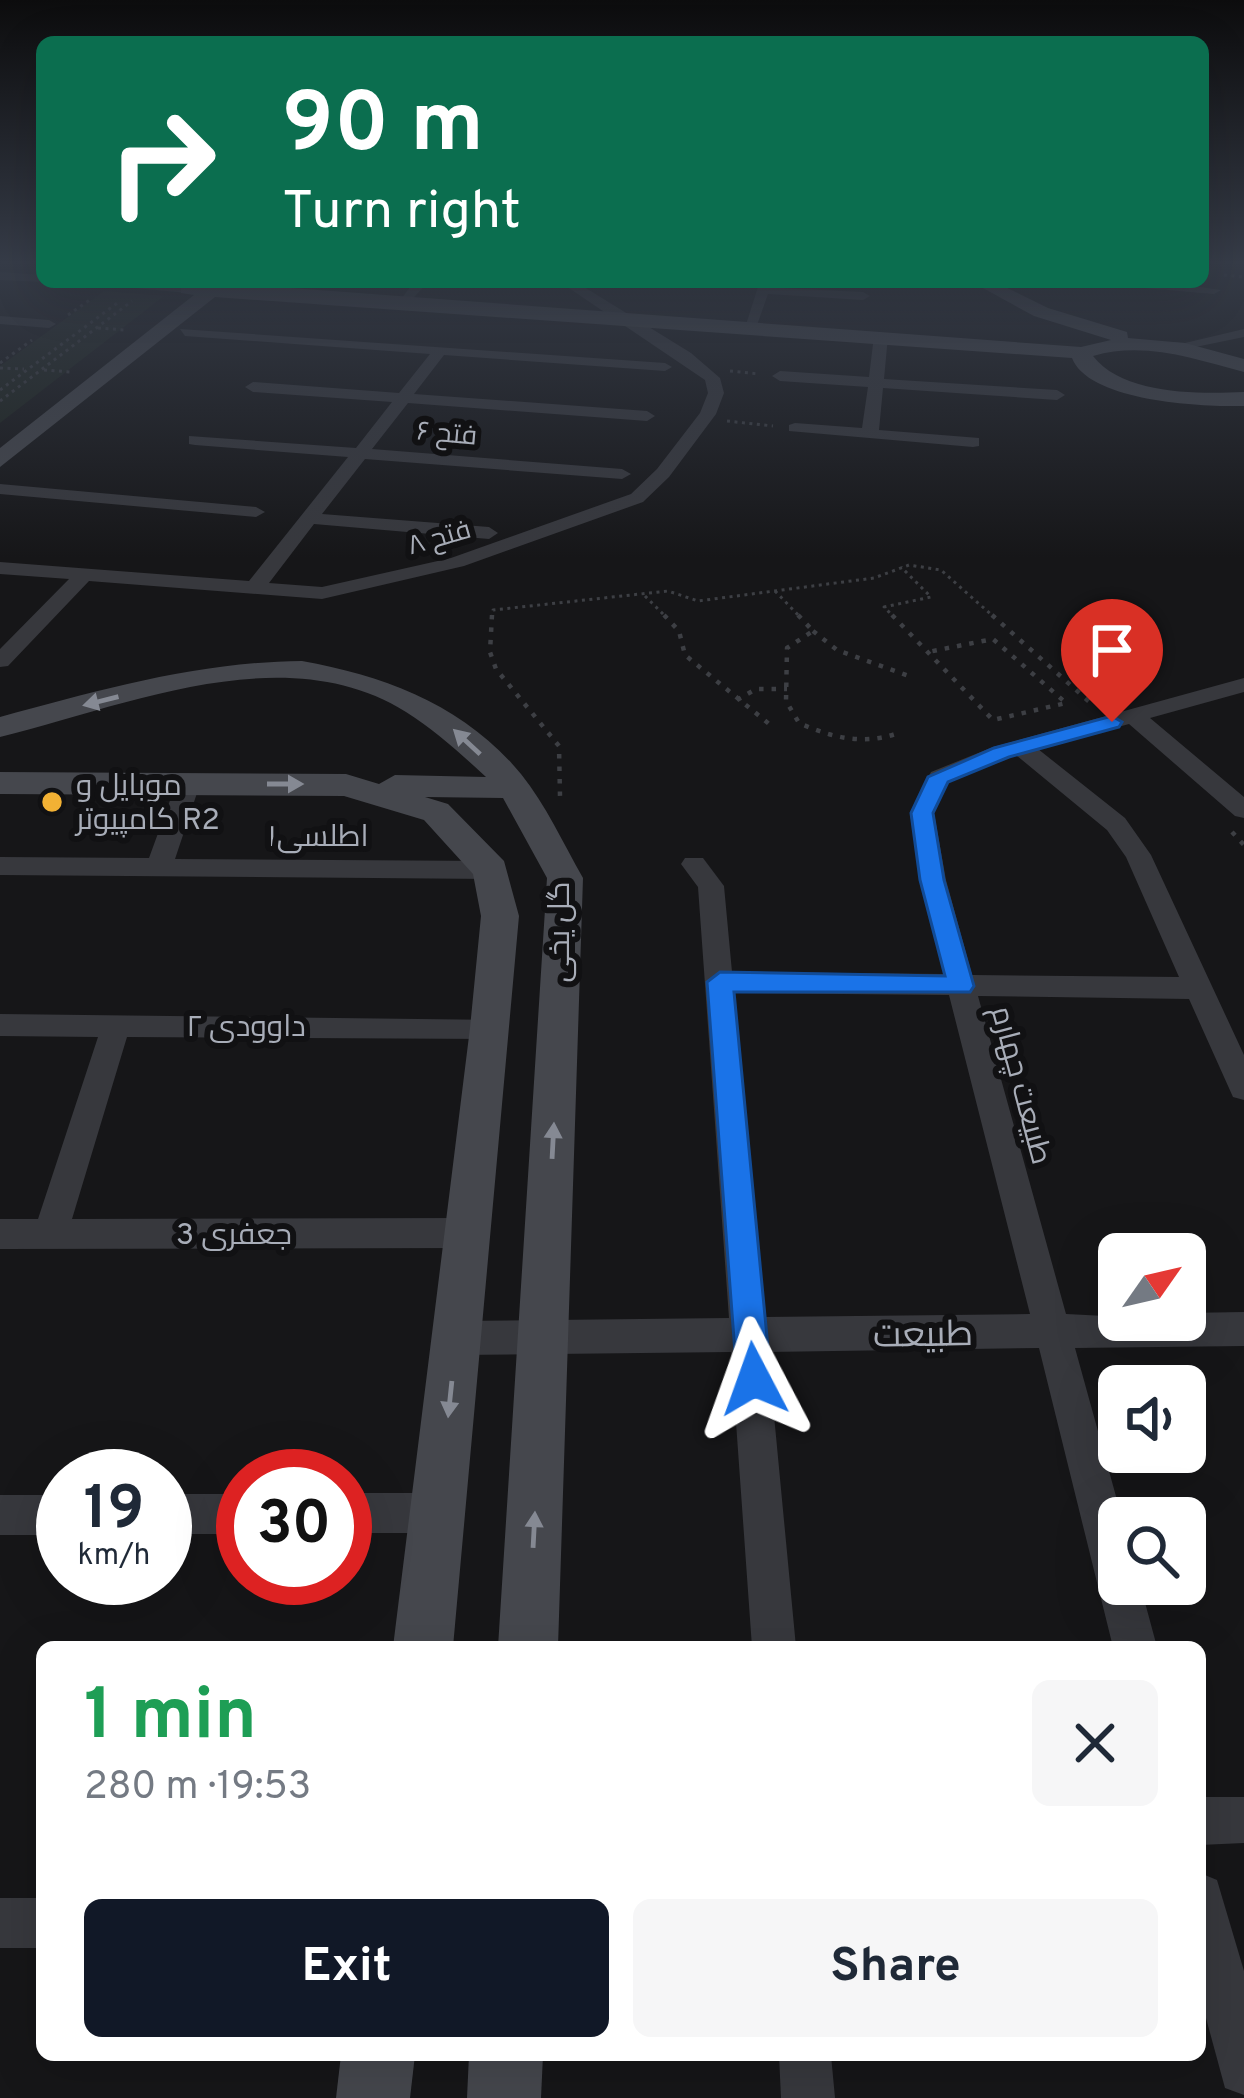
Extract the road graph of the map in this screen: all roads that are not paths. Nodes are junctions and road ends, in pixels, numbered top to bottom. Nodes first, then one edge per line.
1 (103, 362) edge
2 (116, 362) edge
3 (432, 362) edge
4 (598, 362) edge
5 (693, 362) edge
6 (877, 362) edge
7 (1083, 362) edge
8 (665, 367) dead end
9 (780, 376) dead end
10 (875, 382) junction
11 (253, 387) dead end
12 (1057, 395) dead end
13 (404, 398) junction
14 (1244, 399) edge
15 (647, 416) dead end
16 (795, 428) dead end
17 (869, 434) junction
18 (0, 439) edge
19 (195, 440) dead end
20 (973, 442) dead end
21 (361, 453) junction
22 (0, 460) edge
23 (622, 474) dead end
24 (0, 489) edge
25 (256, 512) dead end
26 (310, 518) junction
27 (489, 533) dead end
28 (0, 568) edge
29 (83, 576) junction
30 (252, 591) junction
31 (0, 661) edge
32 (1244, 686) edge
33 (1123, 719) junction
34 (0, 727) edge
35 (1021, 747) junction
36 (0, 783) edge
37 (188, 784) junction
38 (346, 785) junction
39 (513, 788) junction
40 (1244, 810) edge
41 (694, 864) dead end
42 (0, 866) edge
43 (159, 868) junction
44 (491, 870) junction
45 (720, 982) junction
46 (961, 986) junction
47 (1196, 988) junction
48 (0, 1025) edge
49 (116, 1025) junction
50 (491, 1028) junction
51 (1244, 1088) edge
52 (469, 1233) junction
53 (0, 1234) edge
54 (50, 1234) junction
55 (1244, 1329) edge
56 (1054, 1331) junction
57 (751, 1335) junction
58 (544, 1337) junction
59 (457, 1338) junction
60 (1098, 1502) edge
61 (372, 1513) edge
62 (438, 1513) junction
63 (0, 1515) edge
64 (36, 1515) edge
65 (1125, 1605) edge
66 (424, 1641) edge
67 (528, 1641) edge
68 (774, 1641) edge
69 (1134, 1641) edge
70 (1244, 1820) edge
71 (1206, 1821) edge
72 (1206, 1921) edge
73 (0, 1923) edge
74 (36, 1923) edge
75 (377, 2061) edge
76 (506, 2061) edge
77 (805, 2061) edge
78 (1244, 2068) edge
79 (373, 2098) edge
80 (504, 2098) edge
81 (808, 2098) edge

1 - 18 street
2 - 22 street
3 - 13 street
4 - 8 street
5 - 30 street, فتح ۸
6 - 10 street
7 - 14 street
9 - 10 street
10 - 12 street
10 - 17 street
11 - 13 street
13 - 15 street
13 - 21 street
16 - 17 street
17 - 20 street
19 - 21 street, فتح ۶
21 - 23 street, فتح ۶
21 - 26 street
24 - 25 street
26 - 27 street
26 - 30 street
28 - 29 street, فتح ۸
29 - 30 street, فتح ۸
29 - 31 street
32 - 33 street, طبیعت چهارم
33 - 35 street, طبیعت چهارم
33 - 40 street
39 -> 34 street, گل یخی
35 - 46 street, طبیعت چهارم
35 - 47 street
36 - 37 street
37 -> 38 street
37 - 43 street
38 - 39 street
38 - 44 street
58 -> 39 street, گل یخی
41 - 45 street
42 - 43 street, اطلسی۱
43 - 44 street, اطلسی۱
44 - 50 street, گل یخی
45 - 46 street
45 - 57 street
46 - 47 street
46 - 56 street, طبیعت چهارم
47 - 51 street
48 - 49 street, داوودی ۲
49 - 50 street, داوودی ۲
49 - 54 street
50 - 52 street, گل یخی
52 - 54 street, 3 جعفری
52 - 59 street, گل یخی
53 - 54 street, 3 جعفری
55 - 56 street, طبیعت
56 - 57 street, طبیعت
56 - 60 street, طبیعت چهارم
57 - 58 street, طبیعت
57 - 68 street
58 - 59 street, طبیعت
67 -> 58 street, گل یخی
59 -> 62 street, گل یخی
61 - 62 street
62 - 66 street, گل یخی
63 - 64 street
65 - 69 street, طبیعت چهارم
70 - 71 street
72 - 78 street
73 - 74 street
75 - 79 street
76 - 80 street
77 - 81 street

